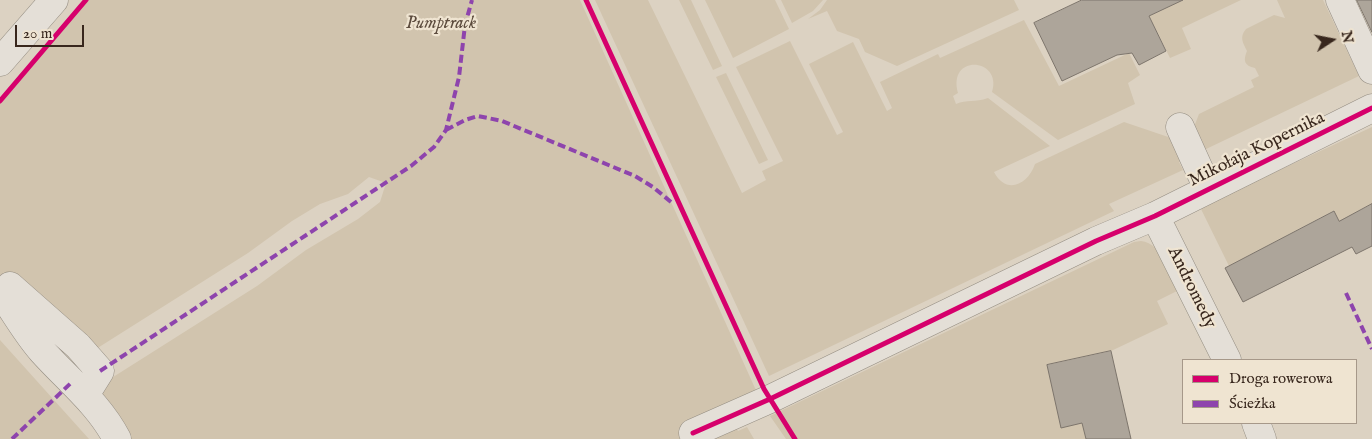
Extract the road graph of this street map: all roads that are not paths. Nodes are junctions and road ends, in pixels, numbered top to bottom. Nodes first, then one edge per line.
1 (54, 0) edge
2 (1340, 0) edge
3 (0, 62) edge
4 (1372, 70) edge
5 (1372, 108) edge
6 (1180, 127) dead end
7 (1208, 189) junction
8 (1155, 216) junction
9 (0, 277) edge
10 (0, 291) edge
11 (1226, 359) edge
12 (86, 395) junction
13 (1256, 424) edge
14 (699, 436) edge
15 (116, 439) edge
16 (1262, 439) edge

1 - 3 street
2 - 4 street
5 - 7 street, Mikołaja Kopernika
6 - 7 street
7 - 8 street, Mikołaja Kopernika
8 - 11 street, Andromedy
8 - 14 street, Mikołaja Kopernika
9 - 12 street
10 - 12 street
12 - 15 street
13 - 16 street

